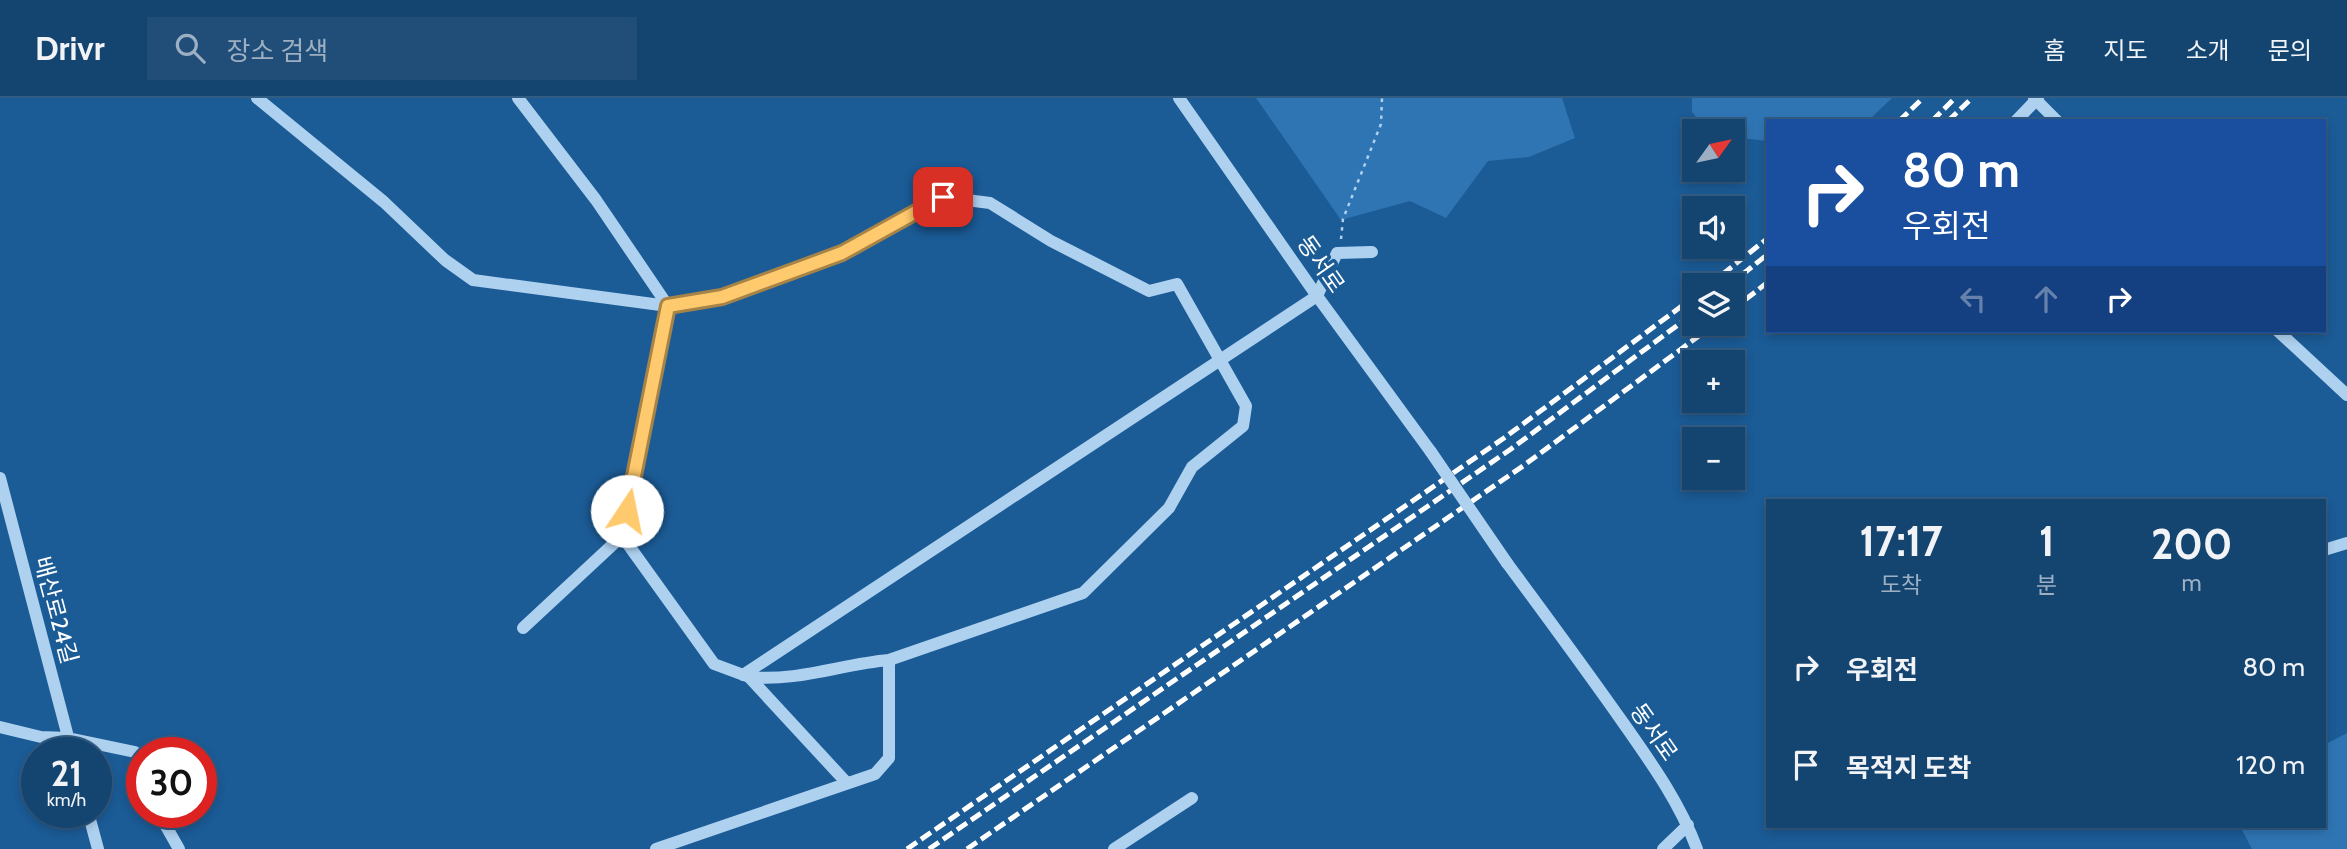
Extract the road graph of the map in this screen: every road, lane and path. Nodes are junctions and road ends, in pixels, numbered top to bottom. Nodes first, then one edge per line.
1 (257, 98) edge
2 (518, 98) edge
3 (1179, 98) edge
4 (1382, 98) edge
5 (2036, 98) edge
6 (2018, 119) edge
7 (2055, 119) edge
8 (1372, 252) dead end
9 (1340, 253) junction
10 (1317, 296) junction
11 (668, 306) junction
12 (2280, 333) edge
13 (1220, 359) junction
14 (2347, 395) edge
15 (0, 478) edge
16 (622, 536) junction
17 (2347, 543) edge
18 (2326, 549) edge
19 (523, 628) dead end
20 (889, 660) junction
21 (746, 676) junction
22 (0, 727) edge
23 (41, 737) edge
24 (68, 737) edge
25 (846, 782) junction
26 (1192, 798) dead end
27 (1688, 825) junction
28 (92, 828) edge
29 (167, 828) edge
30 (98, 849) edge
31 (179, 849) edge
32 (656, 849) edge
33 (1114, 849) edge
34 (1663, 849) edge
35 (1697, 849) edge

1 - 11 street
2 - 11 street
3 - 10 street, 동서로
4 - 9 path
5 - 6 street
5 - 7 street, bridge
8 - 9 street
9 - 10 street
10 - 13 street
10 - 27 street, 동서로, bridge
11 - 13 street
11 - 16 street
12 - 14 street
13 - 20 street
13 - 21 street
15 - 24 street, 배산로24길
16 - 19 street
16 - 21 street
17 - 18 street
20 - 21 street
20 - 25 street
21 - 25 street
22 - 23 street
25 - 32 street
26 - 33 street
27 - 34 street
27 - 35 street, 동서로
28 - 30 street
29 - 31 street

